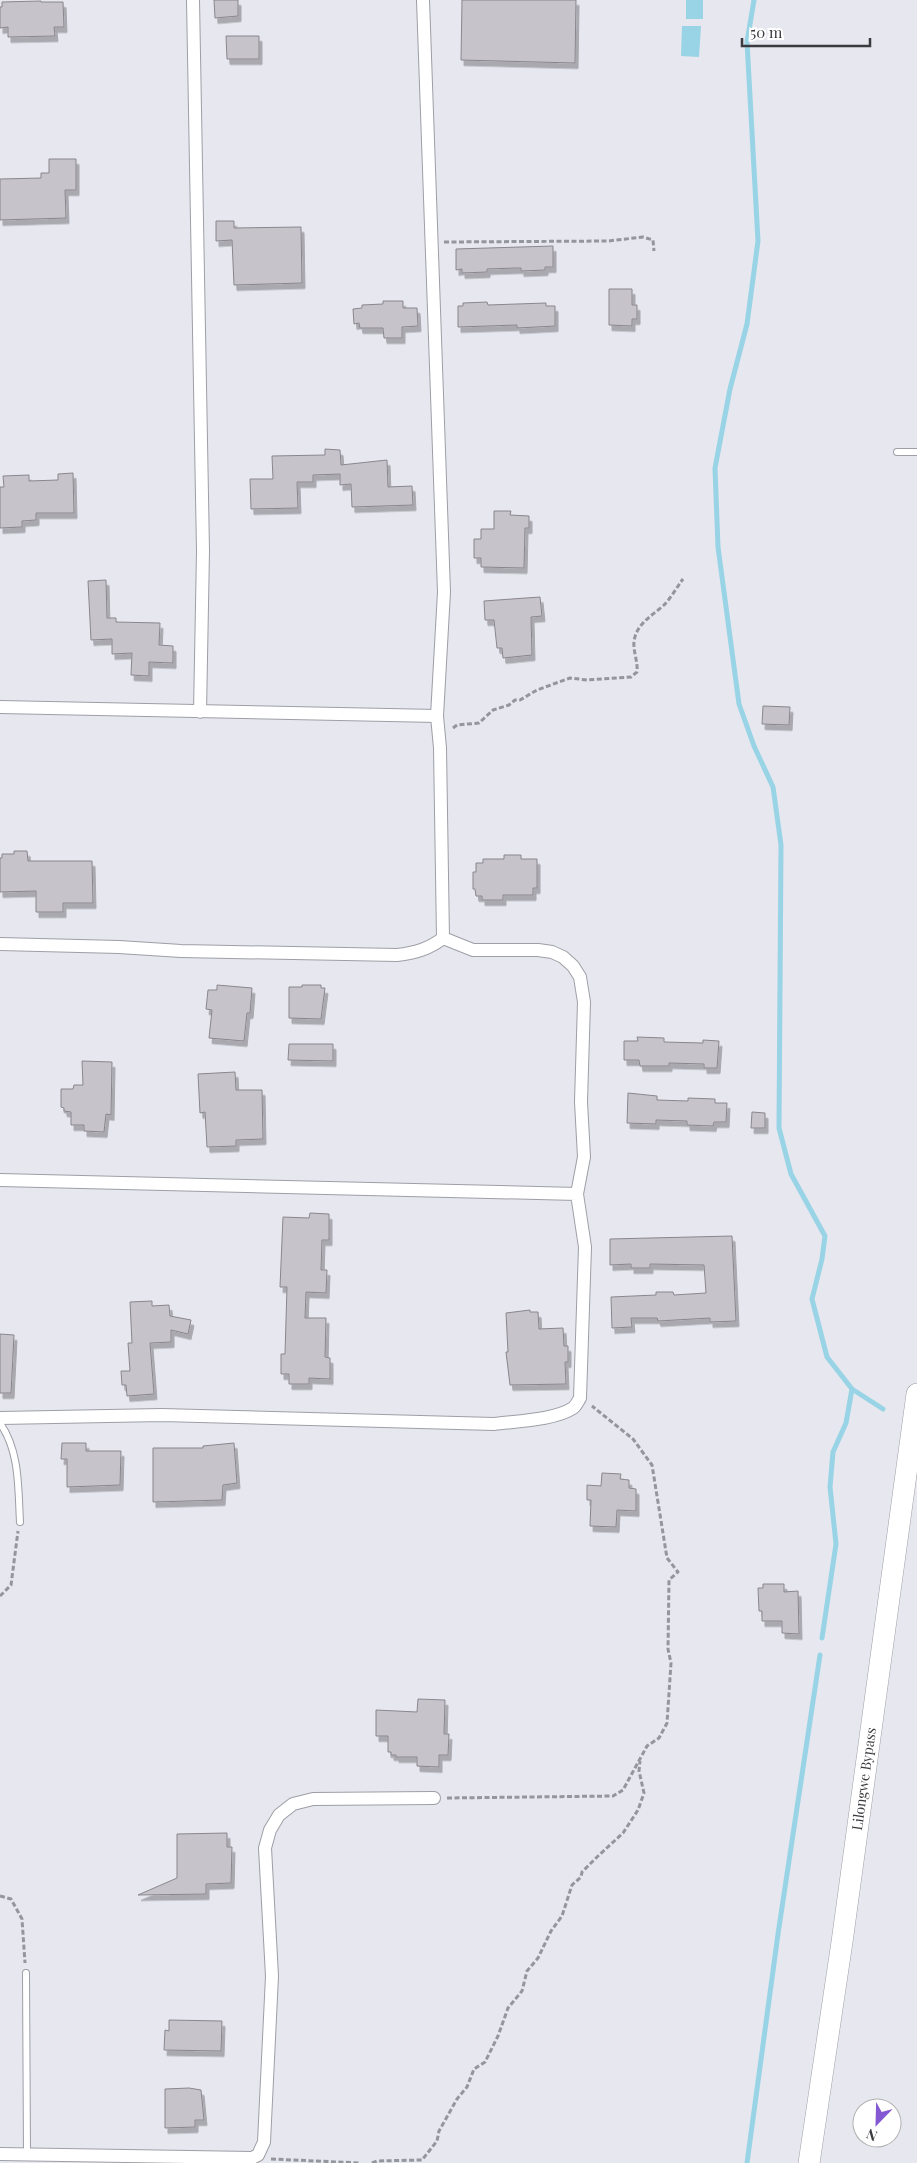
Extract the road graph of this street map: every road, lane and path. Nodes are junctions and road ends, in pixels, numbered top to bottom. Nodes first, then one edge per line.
1 (194, 0) edge
2 (423, 0) edge
3 (431, 242) junction
4 (654, 251) dead end
5 (897, 452) dead end
6 (917, 452) edge
7 (683, 579) dead end
8 (0, 707) edge
9 (200, 712) junction
10 (437, 716) junction
11 (440, 748) junction
12 (443, 938) junction
13 (0, 944) edge
14 (0, 1180) edge
15 (576, 1194) junction
16 (917, 1394) edge
17 (580, 1398) junction
18 (0, 1418) edge
19 (0, 1423) edge
20 (20, 1522) joint
21 (0, 1596) edge
22 (640, 1760) junction
23 (434, 1798) joint
24 (0, 1896) edge
25 (26, 1974) joint
26 (0, 2154) edge
27 (27, 2154) junction
28 (252, 2158) junction
29 (360, 2163) edge
30 (372, 2163) edge
31 (809, 2163) edge

1 - 9 street
2 - 3 street
3 - 4 path
3 - 10 street
5 - 6 lane
7 - 11 path
8 - 9 street
9 - 10 street
10 - 11 street
11 - 12 street
12 - 13 street
12 - 15 street
14 - 15 street
15 - 17 street
16 - 31 main road, Lilongwe Bypass
17 - 18 street
17 - 22 path
19 - 20 lane
20 - 21 path
22 - 23 path
22 - 30 path
23 - 28 street
24 - 25 path
25 - 27 lane
26 - 27 street
27 - 28 street
28 - 29 path

